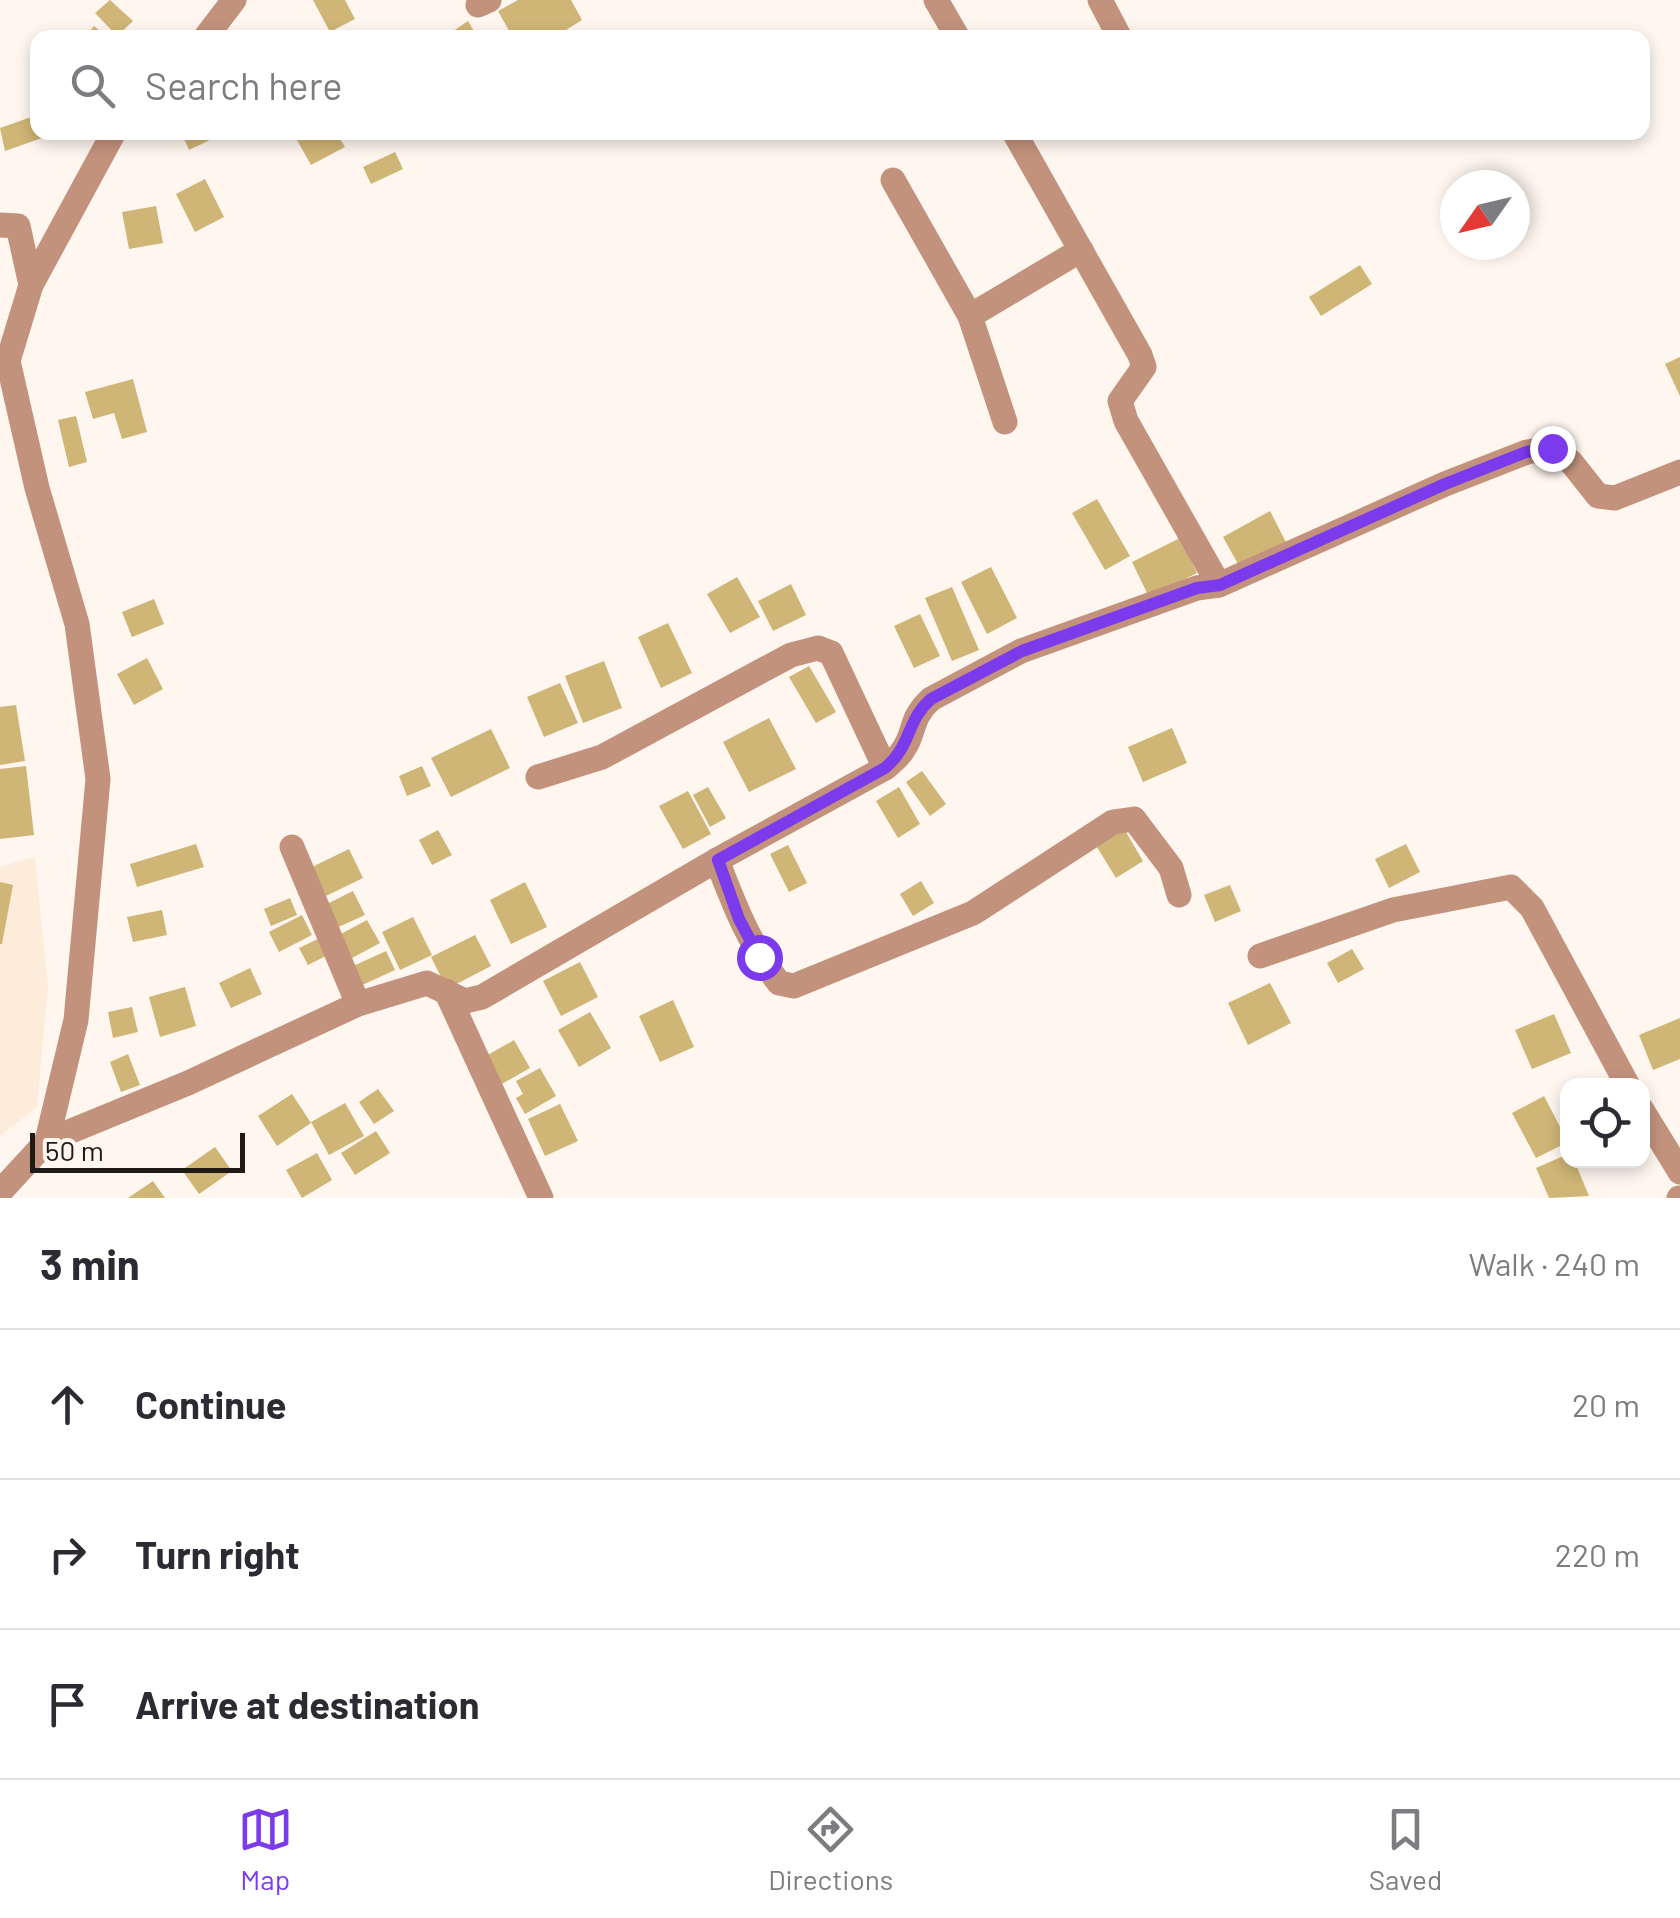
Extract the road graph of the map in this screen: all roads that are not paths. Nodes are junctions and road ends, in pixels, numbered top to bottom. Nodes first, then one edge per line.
1 (234, 0) edge
2 (936, 0) edge
3 (1100, 0) edge
4 (211, 30) edge
5 (953, 30) edge
6 (1116, 30) edge
7 (110, 140) edge
8 (1019, 140) edge
9 (892, 180) dead end
10 (0, 225) edge
11 (1081, 250) junction
12 (31, 285) junction
13 (970, 316) junction
14 (1005, 422) dead end
15 (1680, 472) edge
16 (1220, 585) junction
17 (885, 768) junction
18 (538, 777) dead end
19 (292, 847) dead end
20 (718, 860) junction
21 (1180, 895) dead end
22 (1260, 956) dead end
23 (446, 991) junction
24 (358, 1004) junction
25 (1624, 1078) edge
26 (1650, 1123) edge
27 (47, 1141) junction
28 (1680, 1172) edge
29 (0, 1192) edge
30 (541, 1198) edge

1 - 4 street
2 - 5 street
3 - 6 street
7 - 12 street
8 - 11 street
9 - 13 street
10 - 12 street
11 - 13 street
11 - 16 street
12 - 27 street
13 - 14 street
15 - 16 street
16 - 17 street
17 - 18 street
17 - 20 street
19 - 24 street
20 - 21 street
20 - 23 street
22 - 25 street
23 - 24 street
23 - 30 street
24 - 27 street
26 - 28 street
27 - 29 street

